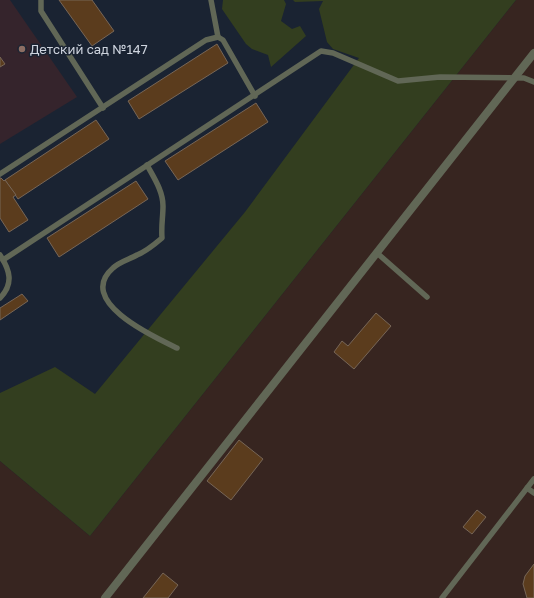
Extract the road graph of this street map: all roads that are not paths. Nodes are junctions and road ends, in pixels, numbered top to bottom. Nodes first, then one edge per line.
1 (41, 0) edge
2 (211, 0) edge
3 (218, 37) junction
4 (534, 53) edge
5 (514, 78) junction
6 (534, 82) edge
7 (254, 96) junction
8 (103, 108) junction
9 (147, 165) junction
10 (0, 174) edge
11 (377, 253) junction
12 (2, 257) edge
13 (427, 297) dead end
14 (0, 298) edge
15 (177, 348) dead end
16 (534, 479) edge
17 (527, 488) junction
18 (534, 493) edge
19 (105, 598) edge
20 (442, 598) edge

1 - 8 lane
2 - 3 lane
3 - 7 lane
3 - 8 lane
4 - 5 street
5 - 6 lane
5 - 7 lane
5 - 11 street
7 - 9 lane
8 - 10 lane
9 - 12 lane
9 - 15 lane
11 - 13 lane
11 - 19 street
12 - 14 lane
16 - 17 lane
17 - 18 lane
17 - 20 lane

